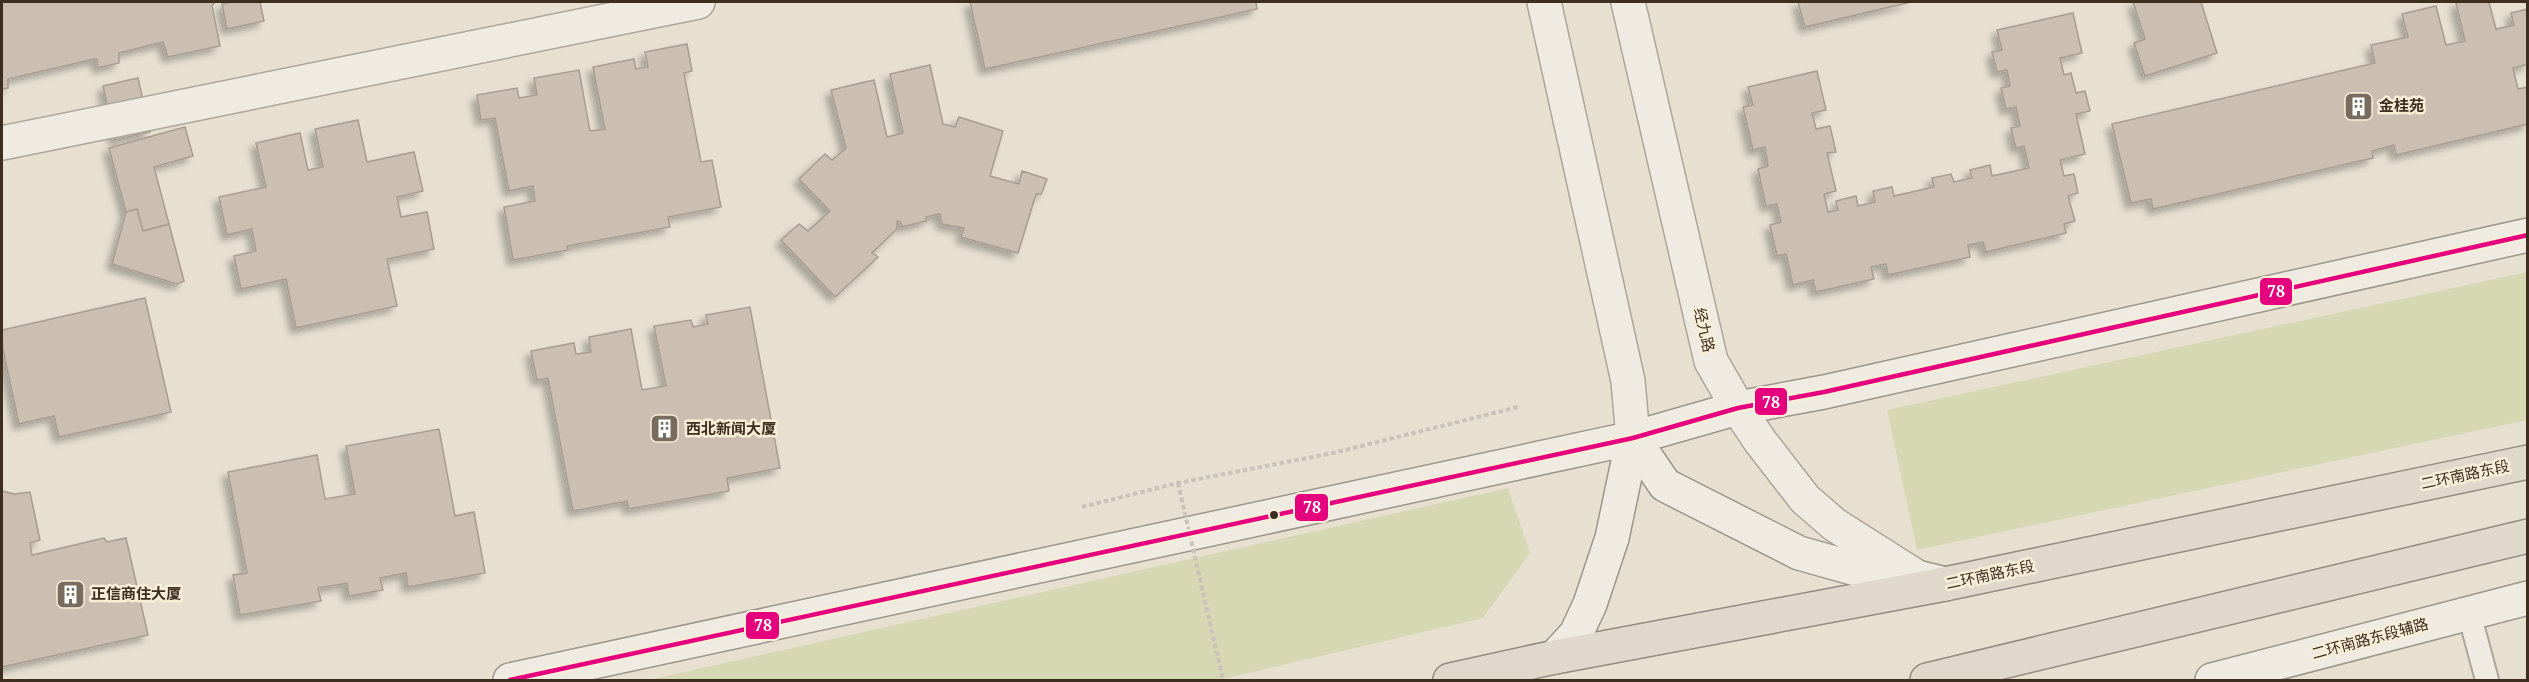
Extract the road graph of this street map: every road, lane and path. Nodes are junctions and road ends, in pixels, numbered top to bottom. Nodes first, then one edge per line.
1 (698, 2) edge
2 (1544, 2) edge
3 (1628, 2) edge
4 (2, 143) edge
5 (2528, 236) edge
6 (1518, 407) dead end
7 (1737, 408) junction
8 (1633, 438) junction
9 (2528, 462) edge
10 (1178, 483) junction
11 (1082, 507) dead end
12 (2528, 536) edge
13 (1931, 581) junction
14 (2528, 598) edge
15 (2469, 613) junction
16 (1555, 657) junction
17 (510, 681) edge
18 (1223, 681) edge
19 (1450, 681) edge
20 (1927, 681) edge
21 (2212, 681) edge
22 (2487, 681) edge

1 - 4 main road
2 - 8 main road
3 - 7 main road, 经九路
5 - 7 main road
6 - 10 path
7 - 8 main road
7 - 13 main road, 经九路
8 - 13 main road
8 - 16 main road
8 - 17 main road
9 - 13 highway, 二环南路东段
10 - 11 path
10 - 18 path, bridge
12 - 20 highway
13 - 16 highway, 二环南路东段
14 - 15 main road, 二环南路东段辅路
15 - 21 main road, 二环南路东段辅路
15 - 22 lane
16 - 19 highway, 二环南路东段

